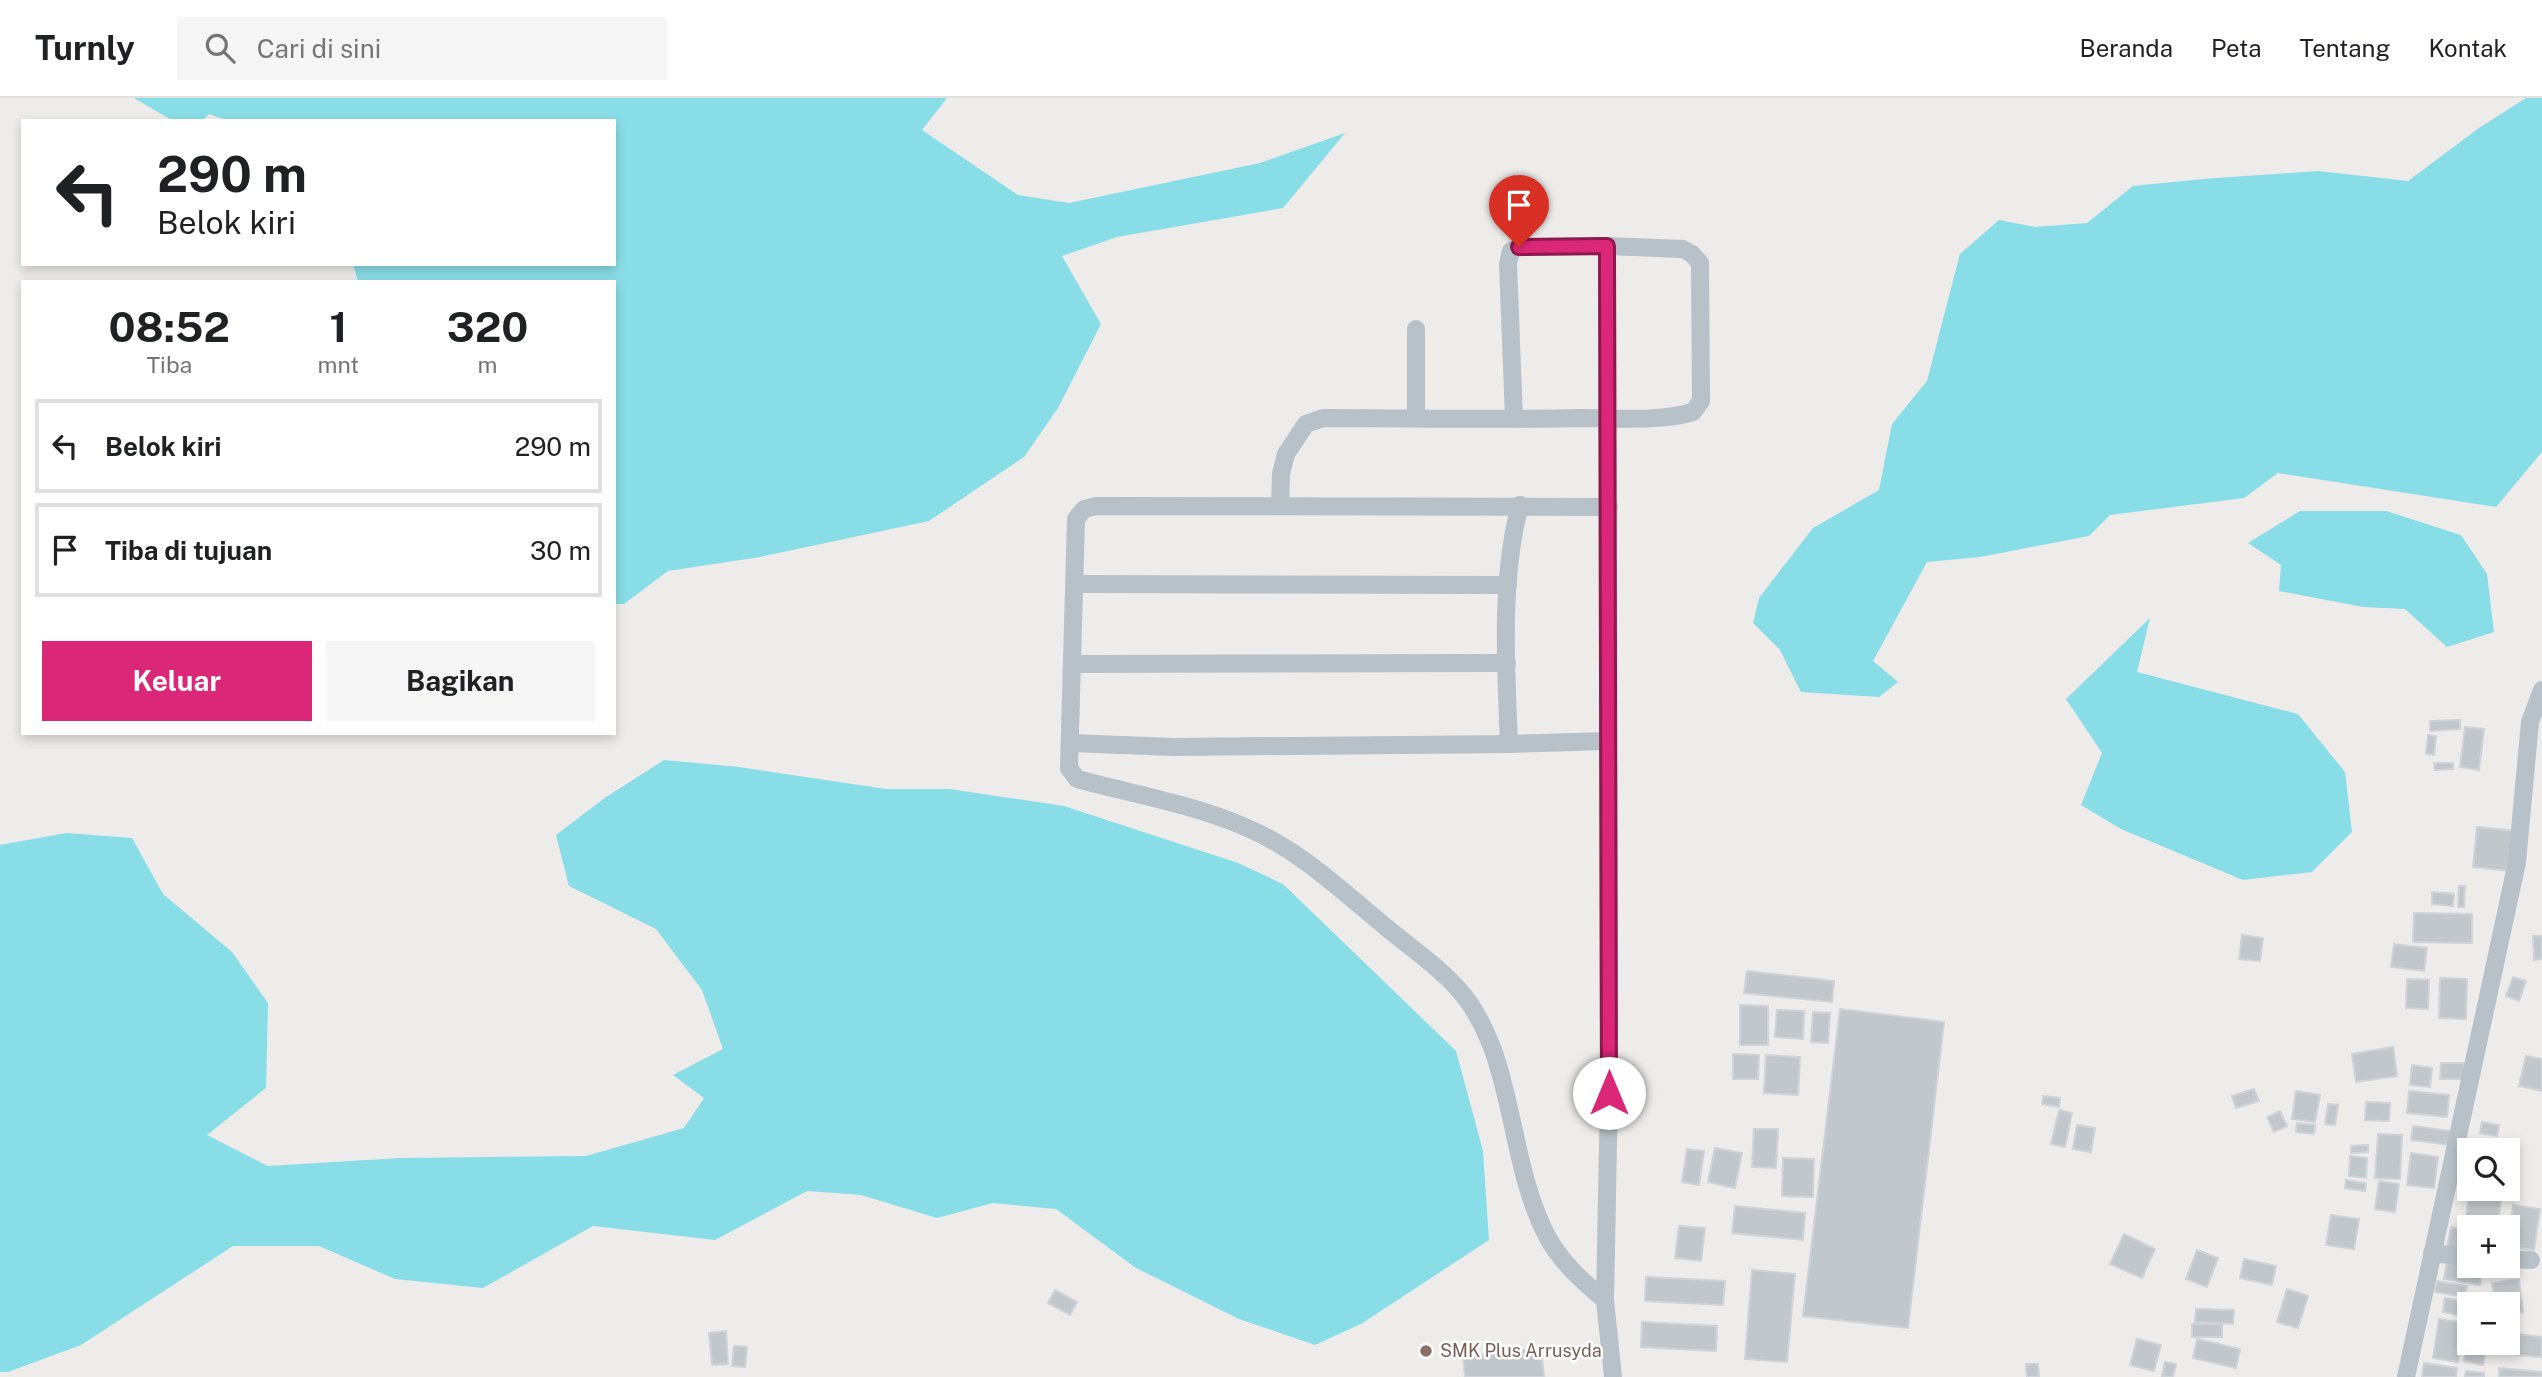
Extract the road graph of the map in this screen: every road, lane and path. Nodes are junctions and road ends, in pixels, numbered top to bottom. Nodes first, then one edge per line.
1 (1607, 246) junction
2 (1416, 329) dead end
3 (1416, 418) junction
4 (1607, 418) junction
5 (1514, 419) junction
6 (1520, 505) junction
7 (1280, 506) junction
8 (1609, 507) junction
9 (1075, 584) junction
10 (1508, 585) junction
11 (1507, 663) junction
12 (1074, 664) junction
13 (2542, 690) edge
14 (1607, 741) junction
15 (1071, 743) junction
16 (1509, 744) junction
17 (2432, 1253) junction
18 (2457, 1256) edge
19 (2520, 1260) edge
20 (2531, 1260) dead end
21 (1605, 1300) junction
22 (1613, 1377) edge
23 (2406, 1377) edge

1 - 4 street
1 - 4 street
1 - 5 street
2 - 3 street
3 - 5 street
3 - 7 street
4 - 5 street
4 - 8 street
6 - 7 street
6 - 8 street
6 - 10 street
7 - 9 street
8 - 14 street
9 - 10 street
9 - 12 street
10 - 11 street
11 - 12 street
11 - 16 street
12 - 15 street
13 - 17 street
14 - 16 street
14 - 21 street
15 - 16 street
15 - 21 street
17 - 18 street
17 - 23 street
19 - 20 street
21 - 22 street

